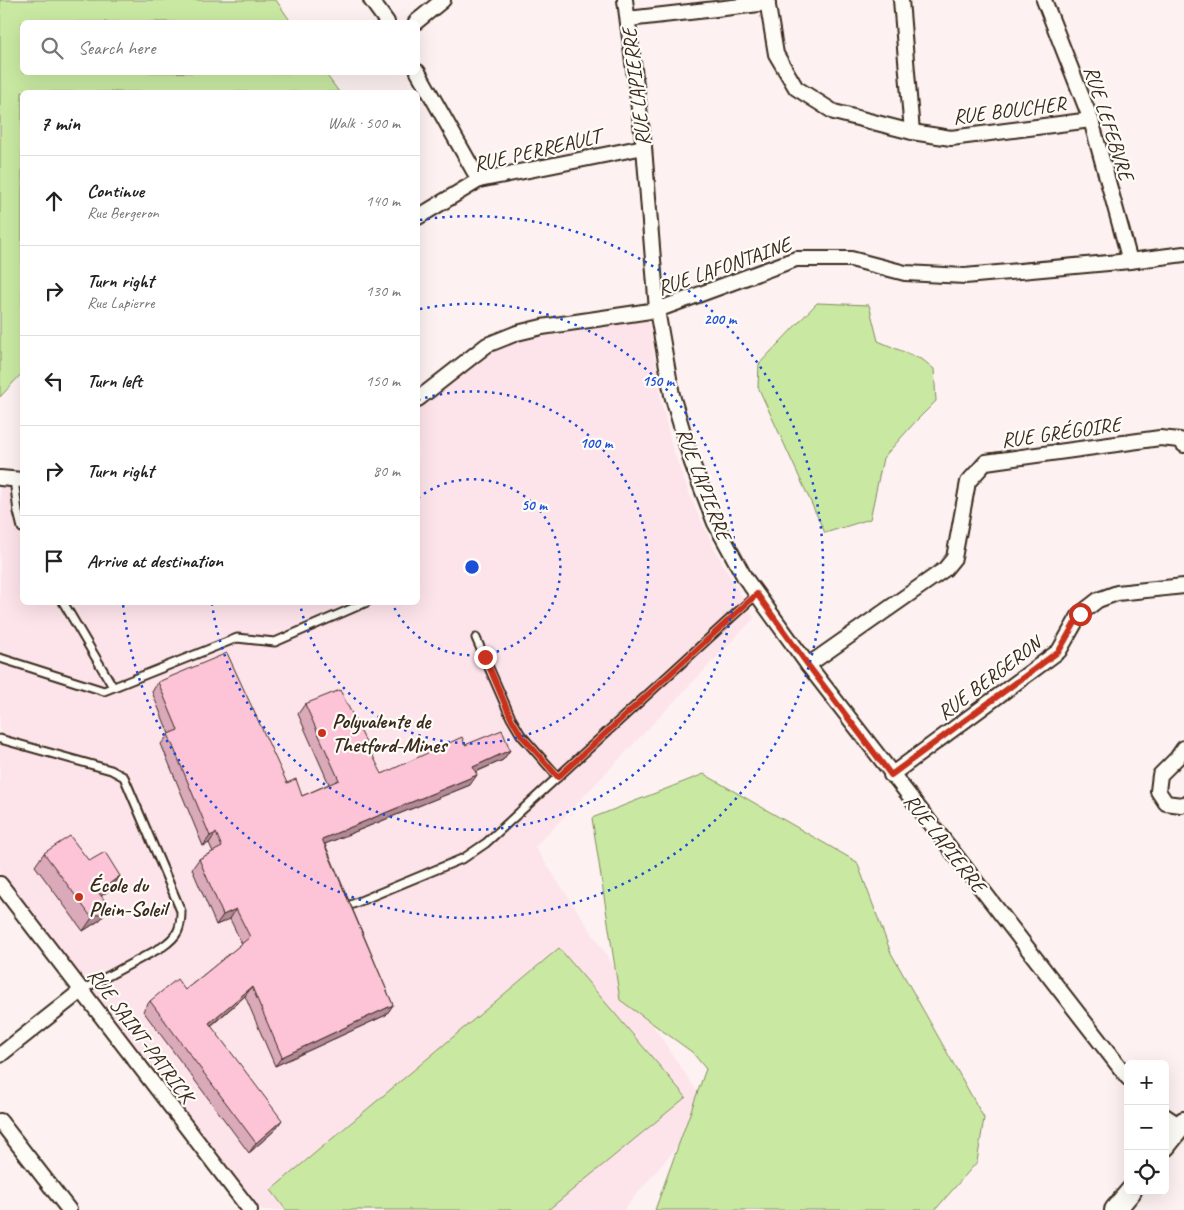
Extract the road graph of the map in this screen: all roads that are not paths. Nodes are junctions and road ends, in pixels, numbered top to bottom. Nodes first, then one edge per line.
1 (371, 0) edge
2 (443, 0) edge
3 (625, 0) edge
4 (901, 0) edge
5 (1044, 0) edge
6 (767, 2) edge
7 (628, 19) junction
8 (386, 20) edge
9 (418, 20) edge
10 (420, 75) edge
11 (1091, 120) junction
12 (912, 132) junction
13 (644, 147) junction
14 (479, 180) junction
15 (420, 215) edge
16 (1184, 254) edge
17 (1130, 261) junction
18 (657, 310) junction
19 (420, 397) edge
20 (1184, 445) edge
21 (12, 479) edge
22 (20, 520) edge
23 (1184, 586) edge
24 (757, 594) junction
25 (65, 605) edge
26 (360, 605) edge
27 (476, 638) dead end
28 (0, 658) edge
29 (808, 665) junction
30 (113, 687) junction
31 (0, 739) edge
32 (1184, 748) edge
33 (891, 775) junction
34 (558, 777) junction
35 (1184, 804) edge
36 (0, 884) edge
37 (348, 906) edge
38 (82, 990) junction
39 (0, 1055) edge
40 (1124, 1073) edge
41 (0, 1121) edge
42 (1178, 1123) edge
43 (1169, 1139) edge
44 (1128, 1195) edge
45 (69, 1210) edge
46 (250, 1210) edge
47 (1115, 1210) edge

1 - 8 street
2 - 9 street
3 - 7 street, RUE LAPIERRE
4 - 12 street
5 - 11 street, RUE LEFEBVRE
6 - 7 street
6 - 12 street, RUE BOUCHER
7 - 13 street, RUE LAPIERRE
10 - 14 street
11 - 12 street, RUE BOUCHER
11 - 17 street, RUE LEFEBVRE
13 - 14 street, RUE PERREAULT
13 - 18 street, RUE LAPIERRE
14 - 15 street, RUE PERREAULT
16 - 17 street, RUE LAFONTAINE
17 - 18 street, RUE LAFONTAINE
18 - 19 street, RUE LAFONTAINE
18 - 24 street, RUE LAPIERRE
20 - 29 street, RUE GRÉGOIRE
21 - 22 lane
23 - 33 street, RUE BERGERON
24 - 29 street, RUE LAPIERRE
24 - 34 lane
25 - 30 lane
26 - 30 lane
27 - 34 lane
28 - 30 lane
29 - 33 street, RUE LAPIERRE
31 - 38 lane
32 - 35 street
33 - 40 street, RUE LAPIERRE
34 - 37 lane
36 - 38 street, RUE SAINT-PATRICK
38 - 39 street
38 - 46 street, RUE SAINT-PATRICK
41 - 45 street
42 - 43 street
44 - 47 street

